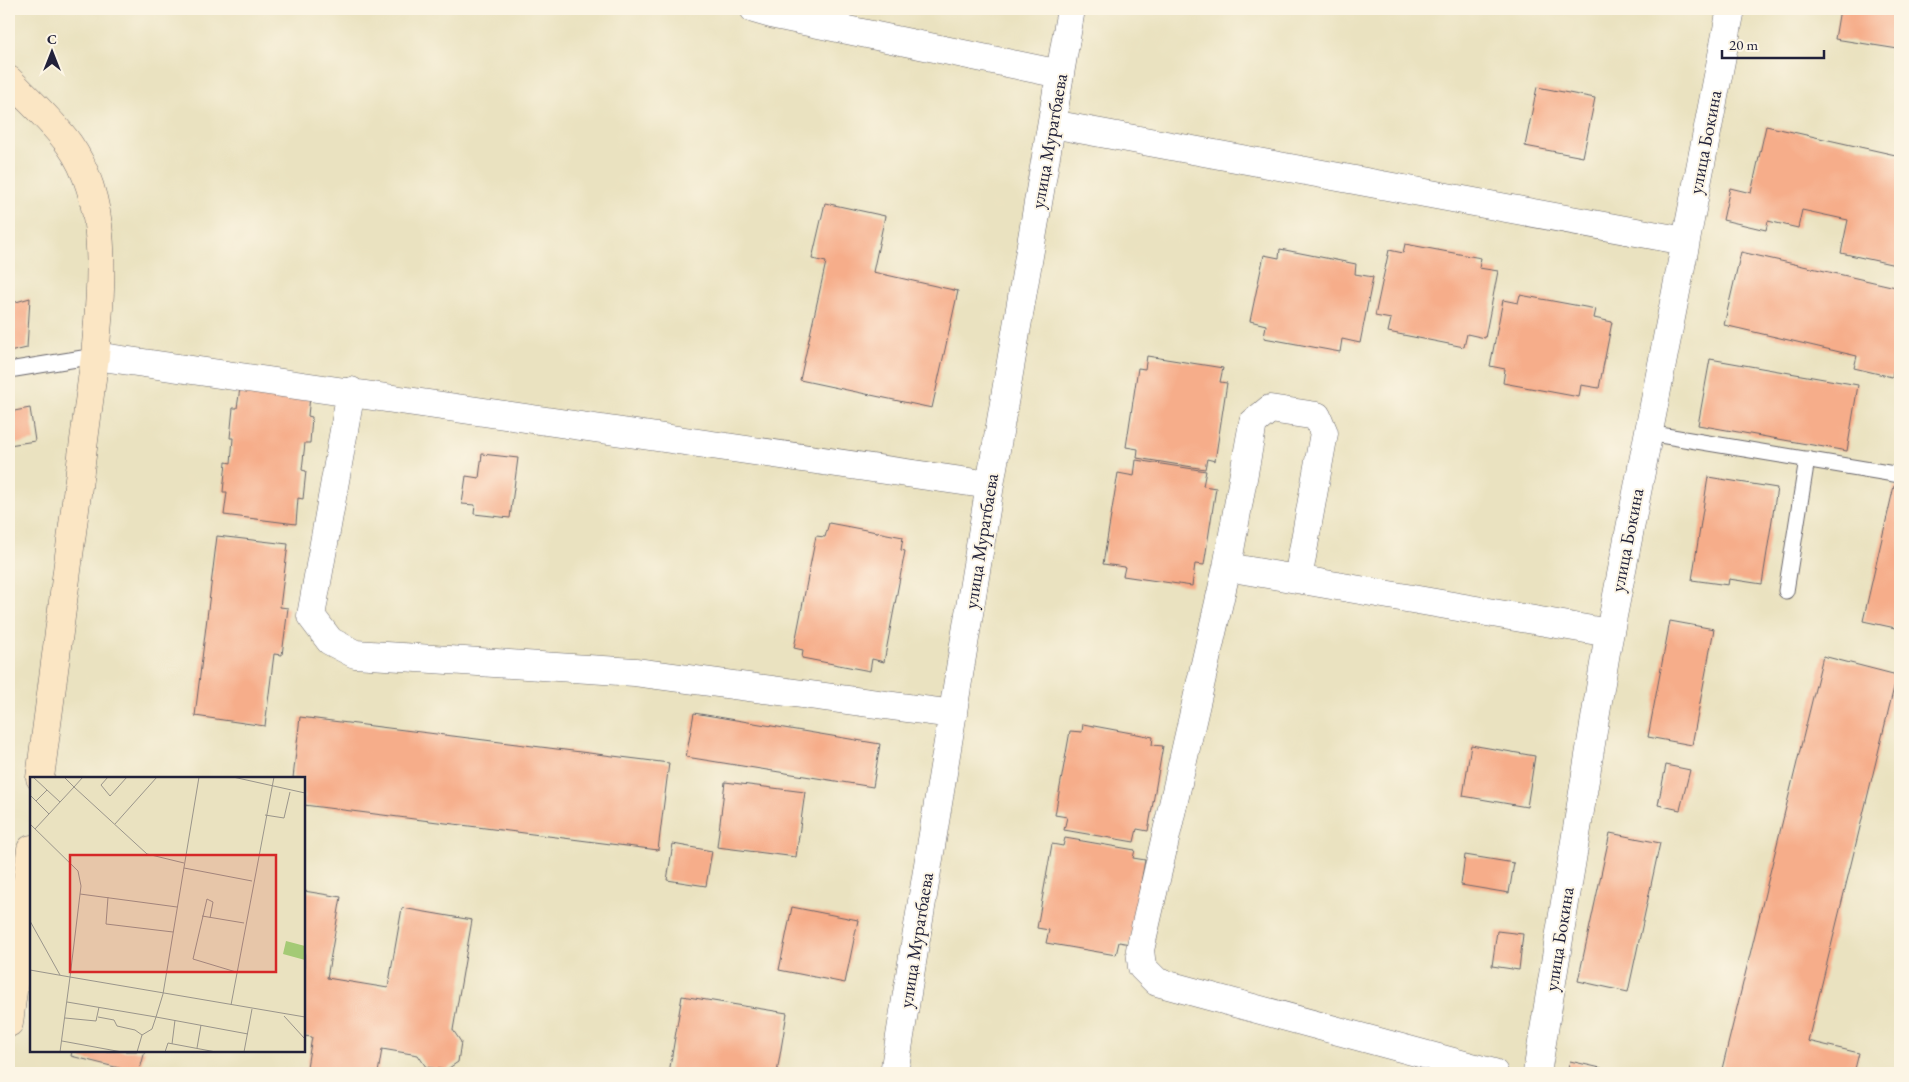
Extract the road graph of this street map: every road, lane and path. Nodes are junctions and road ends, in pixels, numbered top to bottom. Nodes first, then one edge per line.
1 (754, 9) edge
2 (1071, 9) edge
3 (1732, 9) edge
4 (1060, 74) junction
5 (9, 80) edge
6 (1052, 124) junction
7 (1685, 241) junction
8 (95, 356) junction
9 (9, 370) edge
10 (350, 391) junction
11 (1648, 433) junction
12 (1807, 459) junction
13 (1900, 475) edge
14 (990, 485) junction
15 (1227, 567) junction
16 (1298, 579) junction
17 (1786, 591) dead end
18 (1609, 633) junction
19 (953, 714) junction
20 (40, 777) edge
21 (30, 857) edge
22 (9, 1023) edge
23 (894, 1073) edge
24 (1494, 1073) edge
25 (1537, 1073) edge

1 - 4 street
2 - 4 street, улица Муратбаева
3 - 7 street, улица Бокина
4 - 6 street, улица Муратбаева
5 - 8 street
6 - 7 street
6 - 14 street, улица Муратбаева
7 - 11 street, улица Бокина
8 - 9 lane
8 - 10 street
8 - 20 street
10 - 14 street
10 - 19 street
11 - 12 lane
11 - 18 street, улица Бокина
12 - 13 lane
12 - 17 lane
14 - 19 street, улица Муратбаева
15 - 16 street
15 - 16 street
15 - 24 street
16 - 18 street
18 - 25 street, улица Бокина
19 - 23 street, улица Муратбаева
21 - 22 street

